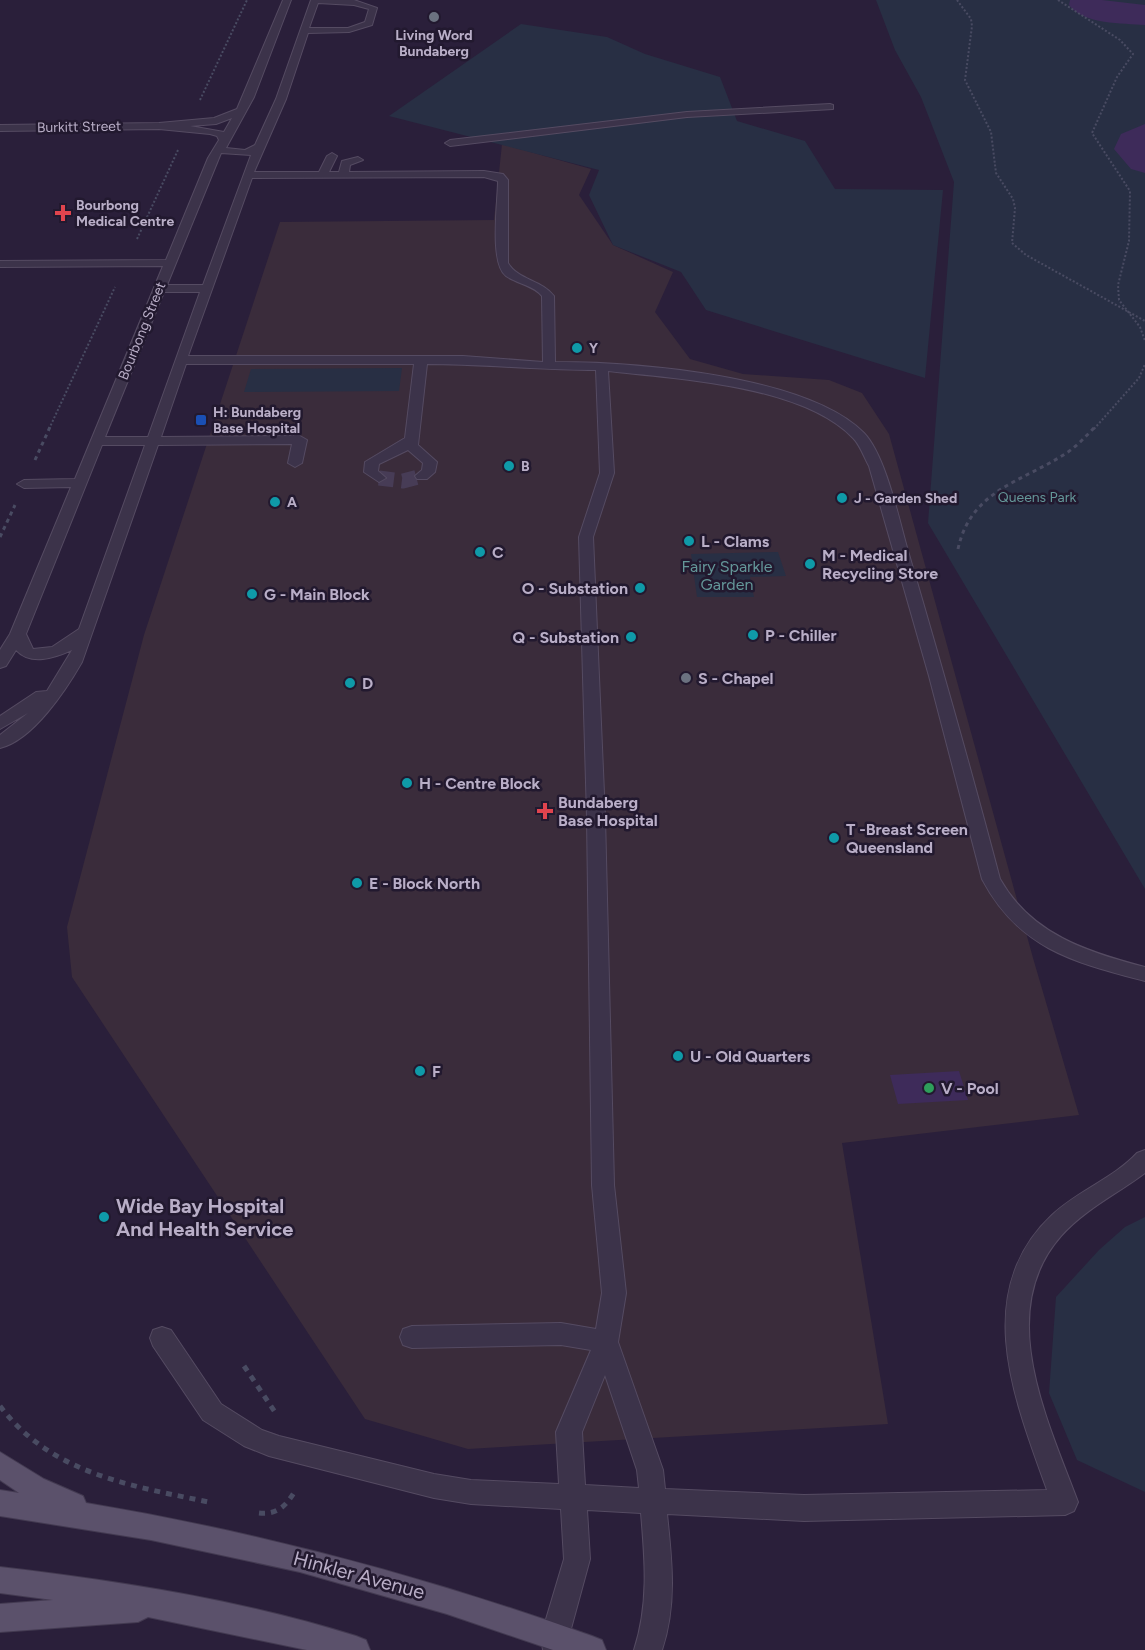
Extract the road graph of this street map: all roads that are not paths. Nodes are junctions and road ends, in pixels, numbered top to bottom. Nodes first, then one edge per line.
1 (287, 0) edge
2 (315, 1) edge
3 (305, 31) junction
4 (270, 101) junction
5 (243, 107) junction
6 (830, 107) dead end
7 (159, 126) junction
8 (0, 128) edge
9 (222, 143) junction
10 (450, 143) dead end
11 (259, 147) junction
12 (332, 156) dead end
13 (358, 160) dead end
14 (323, 174) junction
15 (343, 174) junction
16 (248, 175) junction
17 (170, 263) junction
18 (0, 264) edge
19 (208, 288) junction
20 (159, 289) junction
21 (181, 360) junction
22 (421, 360) junction
23 (549, 366) junction
24 (602, 366) junction
25 (412, 439) junction
26 (97, 441) junction
27 (153, 441) junction
28 (295, 463) dead end
29 (422, 476) dead end
30 (379, 478) dead end
31 (80, 483) junction
32 (24, 484) dead end
33 (84, 633) junction
34 (18, 634) junction
35 (0, 663) edge
36 (73, 664) junction
37 (0, 724) edge
38 (0, 742) edge
39 (1145, 975) edge
40 (1145, 1159) edge
41 (412, 1337) dead end
42 (162, 1338) dead end
43 (606, 1342) junction
44 (0, 1464) edge
45 (575, 1496) junction
46 (654, 1500) junction
47 (0, 1503) edge
48 (120, 1521) junction
49 (0, 1580) edge
50 (167, 1606) junction
51 (0, 1618) edge
52 (556, 1643) edge
53 (356, 1650) edge
54 (592, 1650) edge
55 (648, 1650) edge

1 - 5 street, Bourbong Street
2 - 3 street
2 - 3 street
3 - 4 street
4 - 5 street, Burkitt Street
4 - 11 street
5 - 7 street, Burkitt Street
5 - 9 street, Bourbong Street
6 - 10 street
7 - 8 street, Burkitt Street
7 - 9 street, Burkitt Street
9 - 11 street, Burkitt Street
9 - 17 street, Bourbong Street
11 - 16 street
12 - 14 street
13 - 15 street
14 - 15 street
14 - 16 street
15 - 23 street
16 - 19 street
17 - 18 street
17 - 20 street, Bourbong Street
19 - 20 street
19 - 21 street
20 - 26 street, Bourbong Street
21 - 22 street
21 - 27 street
22 - 23 street
22 - 25 street
23 - 24 street
24 - 39 street
24 - 43 street
25 - 29 street
25 - 30 street
26 - 27 street
26 - 31 street, Bourbong Street
27 - 28 street
27 - 33 street
31 - 32 street
31 - 34 street, Bourbong Street
33 - 34 street
33 - 36 street
34 - 35 street, Bourbong Street
36 - 37 street
36 - 38 street
40 - 46 street
41 - 43 street
42 - 45 street
43 - 45 street
43 - 46 street
44 - 48 main road
45 - 46 street
45 - 52 street
46 - 55 street
47 - 48 main road
48 - 52 main road, Hinkler Avenue
49 - 50 main road
50 - 51 main road
50 - 53 main road
52 - 54 main road, Hinkler Avenue

